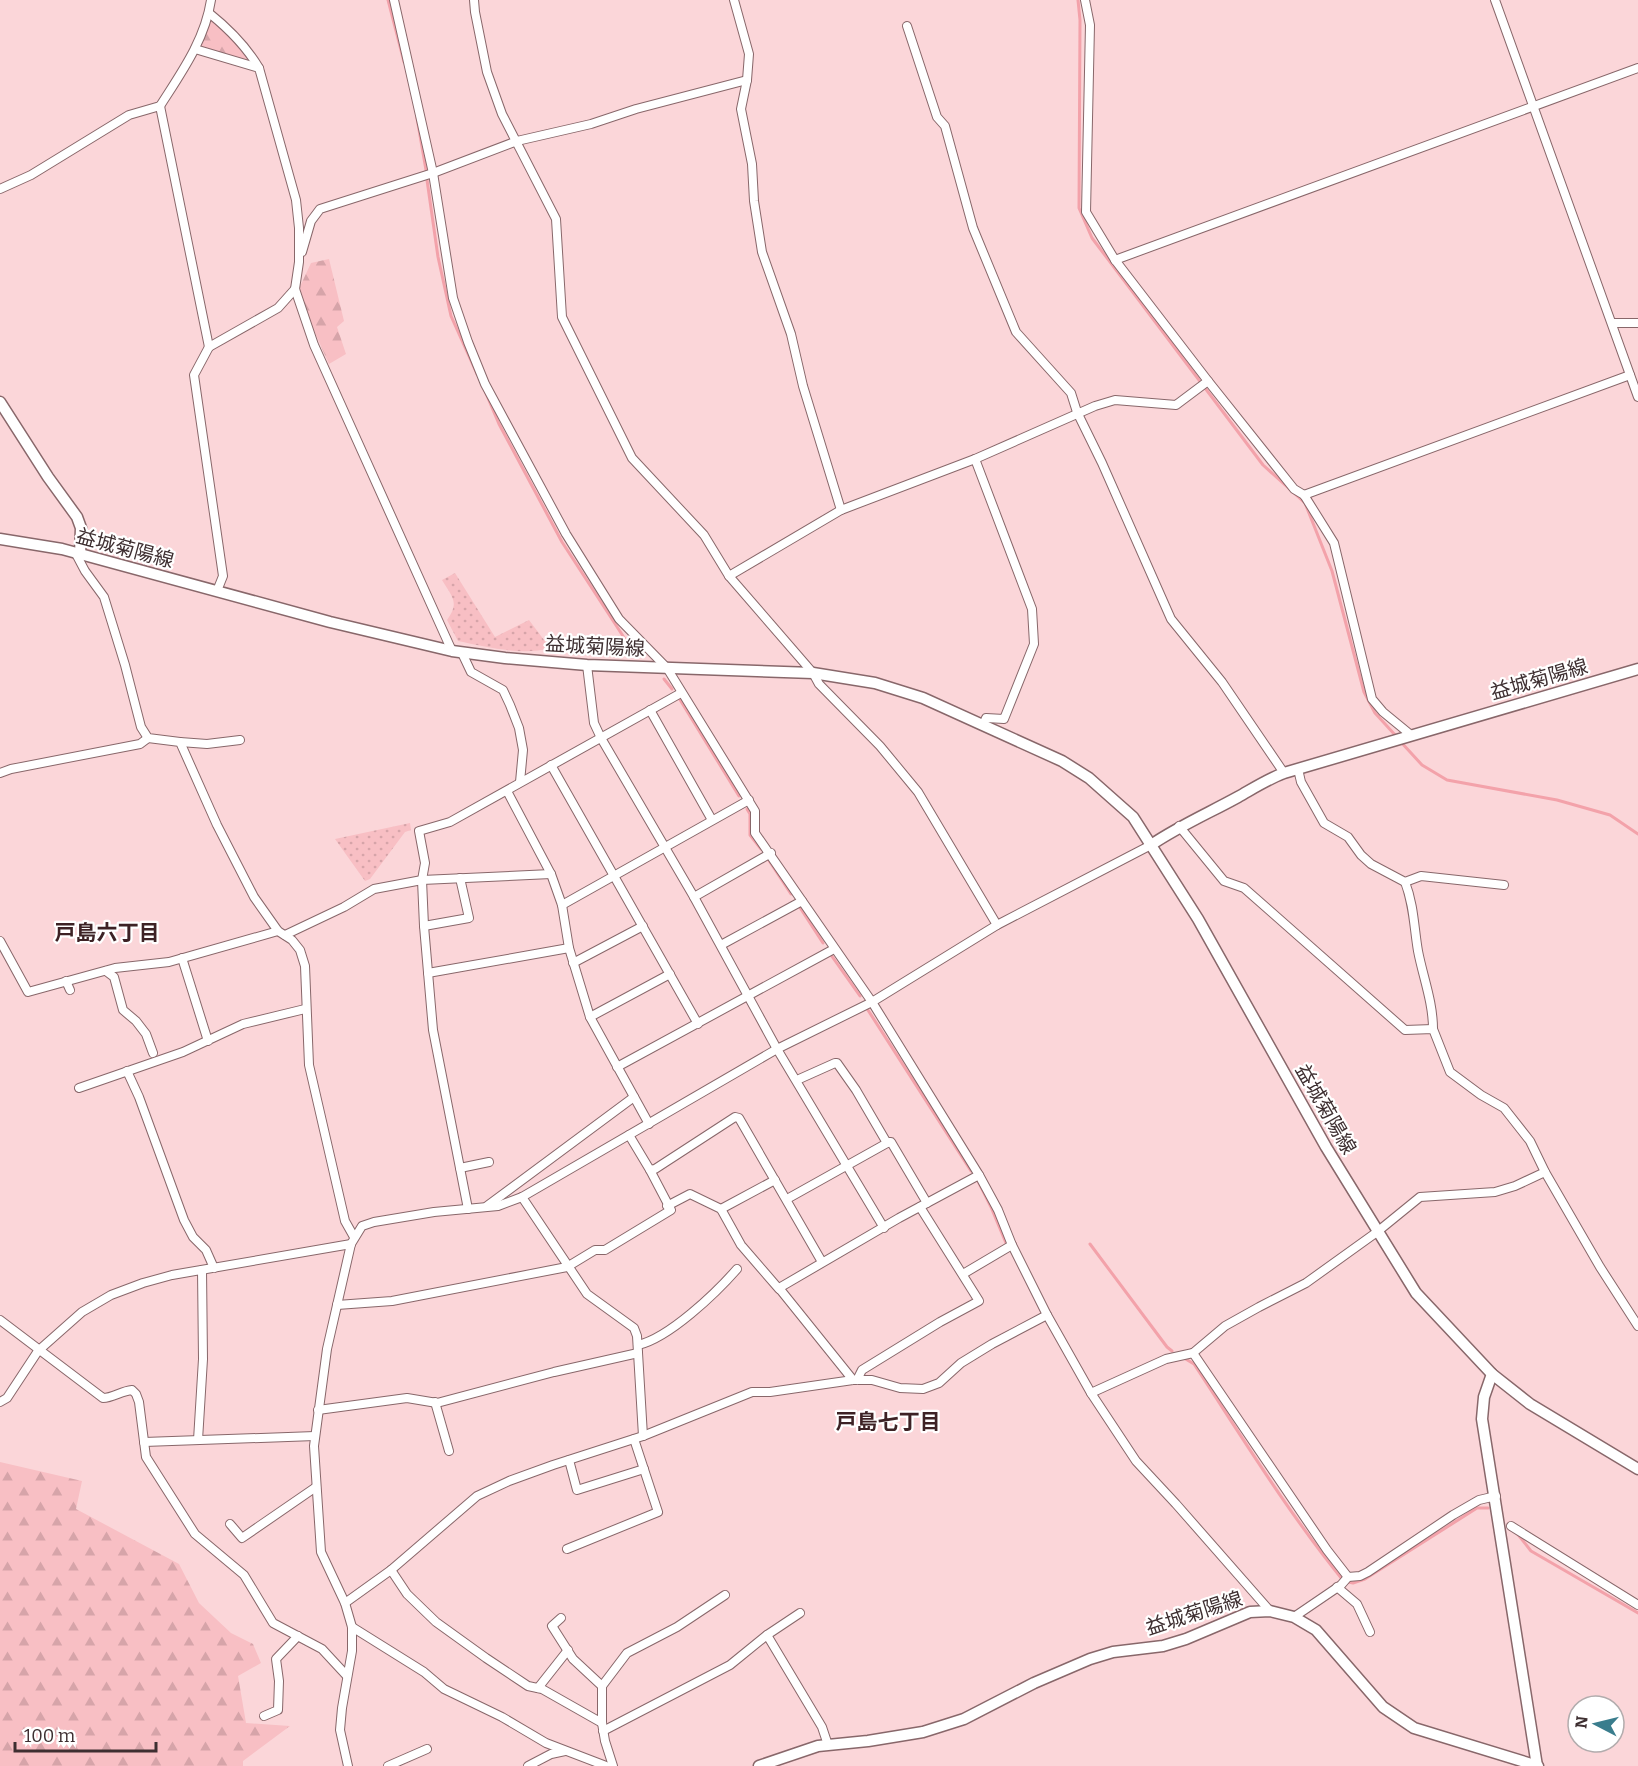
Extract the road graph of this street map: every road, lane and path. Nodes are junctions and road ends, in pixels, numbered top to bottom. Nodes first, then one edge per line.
1 (210, 0) edge
2 (394, 0) edge
3 (474, 0) edge
4 (734, 0) edge
5 (1085, 0) edge
6 (1495, 0) edge
7 (209, 13) junction
8 (907, 26) dead end
9 (195, 49) junction
10 (259, 68) junction
11 (1638, 68) edge
12 (747, 80) junction
13 (1533, 105) junction
14 (160, 106) junction
15 (517, 141) junction
16 (433, 173) junction
17 (0, 189) edge
18 (1115, 260) junction
19 (299, 262) junction
20 (295, 289) junction
21 (1612, 323) junction
22 (1638, 323) edge
23 (209, 347) junction
24 (1630, 375) junction
25 (1206, 382) junction
26 (1638, 397) edge
27 (0, 402) edge
28 (1077, 412) junction
29 (975, 459) junction
30 (1304, 495) junction
31 (841, 510) junction
32 (0, 539) edge
33 (78, 554) junction
34 (729, 576) junction
35 (217, 591) junction
36 (457, 652) junction
37 (587, 665) junction
38 (667, 668) junction
39 (1638, 669) edge
40 (813, 673) junction
41 (681, 693) junction
42 (650, 710) junction
43 (983, 725) junction
44 (1408, 736) junction
45 (148, 738) junction
46 (601, 738) junction
47 (240, 740) dead end
48 (180, 742) junction
49 (551, 765) junction
50 (1298, 769) junction
51 (0, 773) edge
52 (1284, 773) junction
53 (520, 782) junction
54 (507, 791) junction
55 (748, 800) junction
56 (712, 820) junction
57 (1179, 826) junction
58 (1151, 845) junction
59 (664, 846) junction
60 (771, 854) junction
61 (551, 874) junction
62 (614, 875) junction
63 (460, 878) junction
64 (422, 880) junction
65 (1405, 882) junction
66 (1504, 885) dead end
67 (694, 897) junction
68 (802, 901) junction
69 (562, 905) junction
70 (997, 925) junction
71 (424, 926) junction
72 (643, 926) junction
73 (281, 933) junction
74 (0, 941) edge
75 (721, 945) junction
76 (569, 948) junction
77 (834, 949) junction
78 (182, 958) junction
79 (573, 963) junction
80 (106, 971) junction
81 (428, 973) junction
82 (670, 974) junction
83 (66, 981) junction
84 (70, 990) dead end
85 (749, 994) junction
86 (872, 1002) junction
87 (305, 1009) junction
88 (590, 1017) junction
89 (698, 1024) junction
90 (1433, 1029) junction
91 (207, 1041) junction
92 (777, 1049) junction
93 (153, 1053) dead end
94 (617, 1067) junction
95 (127, 1071) junction
96 (797, 1080) junction
97 (79, 1088) dead end
98 (634, 1097) junction
99 (649, 1124) junction
100 (629, 1136) junction
101 (886, 1143) junction
102 (489, 1162) dead end
103 (847, 1164) junction
104 (460, 1168) junction
105 (650, 1170) junction
106 (1545, 1172) junction
107 (979, 1175) junction
108 (775, 1180) junction
109 (522, 1197) junction
110 (786, 1198) junction
111 (923, 1205) junction
112 (667, 1206) junction
113 (486, 1207) junction
114 (468, 1209) junction
115 (721, 1209) junction
116 (884, 1228) junction
117 (1377, 1232) junction
118 (353, 1240) junction
119 (1012, 1245) junction
120 (822, 1262) junction
121 (567, 1267) junction
122 (213, 1268) junction
123 (737, 1269) dead end
124 (202, 1270) junction
125 (963, 1274) junction
126 (779, 1289) junction
127 (337, 1305) junction
128 (1047, 1315) junction
129 (0, 1320) edge
130 (1638, 1326) edge
131 (638, 1349) junction
132 (38, 1351) junction
133 (1193, 1353) junction
134 (1491, 1374) junction
135 (855, 1380) junction
136 (1091, 1393) junction
137 (0, 1402) edge
138 (435, 1402) junction
139 (318, 1410) junction
140 (315, 1436) junction
141 (643, 1436) junction
142 (634, 1439) junction
143 (198, 1440) junction
144 (144, 1442) junction
145 (449, 1451) dead end
146 (569, 1460) junction
147 (644, 1469) junction
148 (1638, 1469) edge
149 (316, 1487) junction
150 (1496, 1496) junction
151 (231, 1524) dead end
152 (1511, 1526) dead end
153 (567, 1549) dead end
154 (391, 1570) junction
155 (1348, 1577) junction
156 (1337, 1587) junction
157 (725, 1594) dead end
158 (345, 1603) junction
159 (1638, 1605) edge
160 (1270, 1611) junction
161 (800, 1613) dead end
162 (1294, 1617) junction
163 (561, 1618) dead end
164 (352, 1627) junction
165 (1370, 1632) dead end
166 (767, 1635) junction
167 (298, 1636) junction
168 (568, 1650) junction
169 (347, 1676) junction
170 (602, 1686) junction
171 (538, 1688) junction
172 (264, 1716) dead end
173 (603, 1727) junction
174 (828, 1745) junction
175 (426, 1749) dead end
176 (567, 1750) junction
177 (763, 1765) edge
178 (348, 1766) edge
179 (388, 1766) edge
180 (528, 1766) edge
181 (606, 1766) edge
182 (614, 1766) edge
183 (1538, 1766) edge

1 - 7 street
2 - 16 street
3 - 15 street
4 - 12 street
5 - 18 street
6 - 13 street
7 - 9 street
7 - 10 street
8 - 28 street
9 - 10 street
9 - 14 street
10 - 19 street
11 - 13 street
12 - 15 street
12 - 31 street
13 - 18 street
13 - 21 street
14 - 17 street
14 - 23 street
15 - 16 street
15 - 34 street
16 - 19 street
16 - 38 street
18 - 25 street
19 - 20 street
20 - 23 street
20 - 36 street
21 - 22 street
21 - 24 street
23 - 35 street
24 - 26 street
24 - 30 street
25 - 28 street
25 - 30 street
27 - 33 main road
28 - 29 street
28 - 52 street
29 - 31 street
29 - 43 street
30 - 44 street
31 - 34 street
32 - 33 main road, 益城菊陽線
33 - 35 main road, 益城菊陽線
33 - 45 street
34 - 40 street
35 - 36 main road, 益城菊陽線
36 - 37 main road, 益城菊陽線
36 - 53 street
37 - 38 main road, 益城菊陽線
37 - 46 street
38 - 40 main road, 益城菊陽線
38 - 41 street
39 - 44 main road, 益城菊陽線
40 - 43 main road, 益城菊陽線
40 - 70 street
41 - 42 street
41 - 55 street
42 - 46 street
42 - 56 street
43 - 58 main road, 益城菊陽線
44 - 50 main road, 益城菊陽線
45 - 48 street
45 - 51 street
46 - 49 street
46 - 59 street
47 - 48 street
48 - 73 street
49 - 53 street
49 - 62 street
50 - 52 main road, 益城菊陽線
50 - 65 street
52 - 57 main road, 益城菊陽線
53 - 54 street
54 - 61 street
54 - 64 street
55 - 56 street
55 - 60 street
56 - 59 street
57 - 58 main road, 益城菊陽線
57 - 90 street
58 - 70 street
58 - 117 main road, 益城菊陽線
59 - 62 street
59 - 67 street
60 - 67 street
60 - 68 street
61 - 63 street
61 - 69 street
62 - 69 street
62 - 72 street
63 - 64 street
63 - 71 street
64 - 71 street
64 - 73 street
65 - 66 street
65 - 90 street
67 - 75 street
68 - 75 street
68 - 77 street
69 - 76 street
70 - 86 street
71 - 81 street
72 - 79 street
72 - 82 street
73 - 78 street
73 - 87 street
74 - 83 street
75 - 85 street
76 - 79 street
76 - 81 street
77 - 85 street
77 - 86 street
78 - 80 street
78 - 91 street
79 - 88 street
80 - 83 street
80 - 93 street
81 - 104 street
82 - 88 street
82 - 89 street
83 - 84 street
85 - 89 street
85 - 92 street
86 - 92 street
86 - 107 street
87 - 91 street
87 - 118 street
88 - 94 street
89 - 94 street
90 - 106 street
91 - 95 street
92 - 96 street
92 - 99 street
94 - 98 street
95 - 97 street
95 - 122 street
96 - 101 street
96 - 103 street
98 - 99 street
98 - 113 street
99 - 100 street
100 - 105 street
100 - 109 street
101 - 103 street
101 - 111 street
102 - 104 street
103 - 110 street
103 - 116 street
104 - 114 street
105 - 108 street
105 - 112 street
106 - 117 street
106 - 130 street
107 - 111 street
107 - 119 street
108 - 110 street
108 - 115 street
109 - 113 street
109 - 121 street
110 - 120 street
111 - 116 street
111 - 125 street
112 - 115 street
112 - 121 street
113 - 114 street
114 - 118 street
115 - 126 street
116 - 120 street
117 - 133 street
117 - 134 main road, 益城菊陽線
118 - 122 street
118 - 127 street
119 - 125 street
119 - 128 street
120 - 126 street
121 - 127 street
121 - 131 street
122 - 124 street
123 - 131 street
124 - 132 street
124 - 143 street
125 - 135 street
126 - 135 street
127 - 139 street
128 - 135 street
128 - 136 street
129 - 132 street
131 - 138 street
131 - 141 street
132 - 137 street
132 - 144 street
133 - 136 street
133 - 155 street
134 - 148 main road, 益城菊陽線
134 - 150 main road, 益城菊陽線
135 - 141 street
136 - 160 street
138 - 139 street
138 - 145 street
139 - 140 street
140 - 143 street
140 - 149 street
141 - 142 street
142 - 146 street
142 - 147 street
143 - 144 street
144 - 167 street
146 - 147 street
146 - 154 street
147 - 153 street
149 - 151 street
149 - 158 street
150 - 155 street
150 - 183 main road, 益城菊陽線
152 - 159 street
154 - 158 street
154 - 171 street
155 - 156 street
156 - 162 street
156 - 165 street
157 - 170 street
158 - 164 street
160 - 162 main road, 益城菊陽線
160 - 174 main road, 益城菊陽線
161 - 166 street
162 - 183 main road, 益城菊陽線
163 - 168 street
164 - 169 street
164 - 176 street
166 - 173 street
166 - 174 street
167 - 169 street
167 - 172 street
168 - 170 street
168 - 171 street
169 - 178 street
170 - 173 street
171 - 173 street
173 - 182 street
174 - 177 main road, 益城菊陽線
175 - 179 street
176 - 180 street
176 - 181 street

